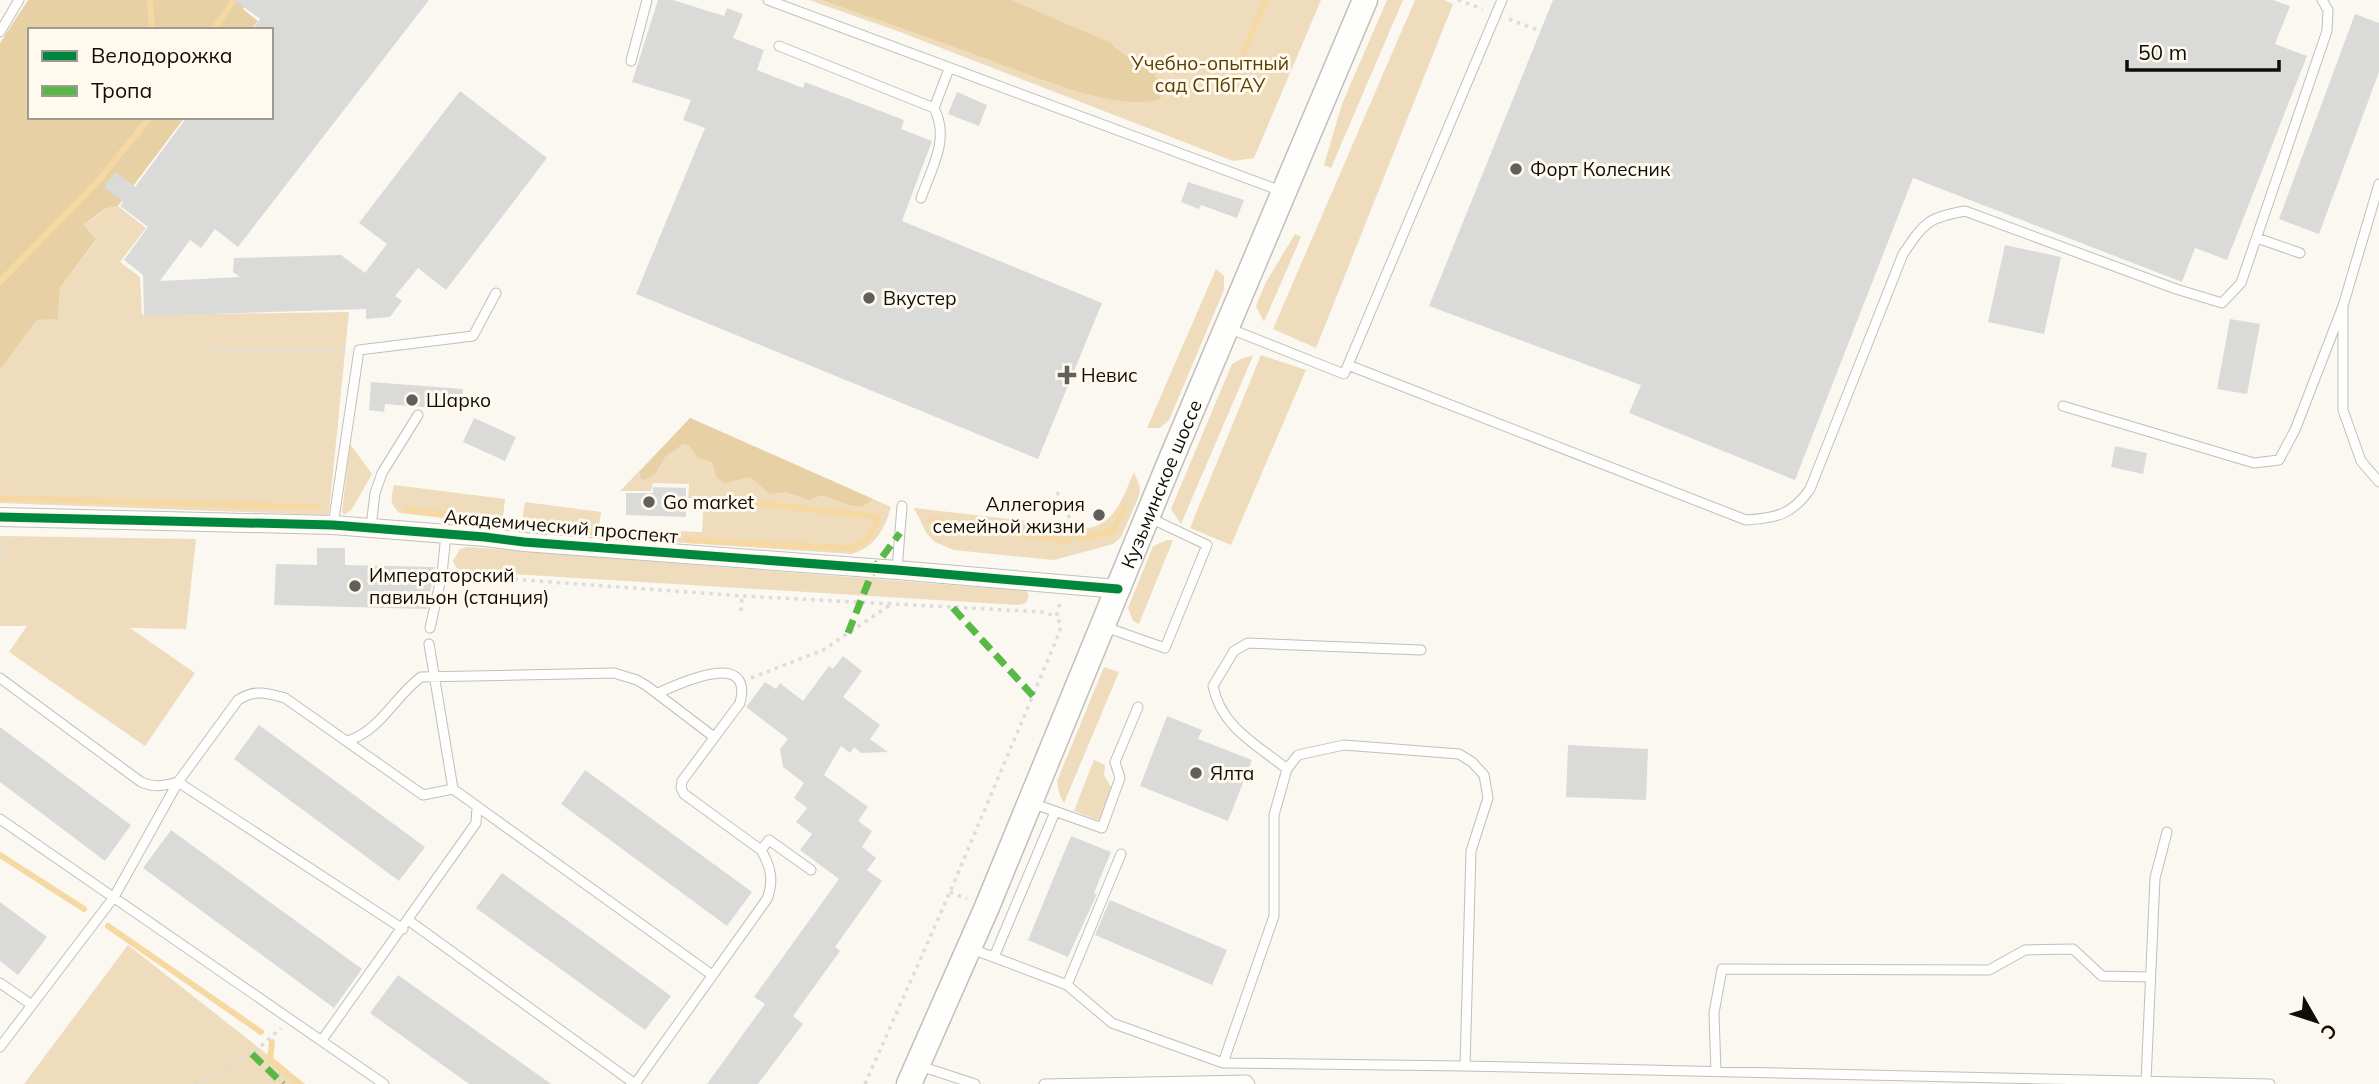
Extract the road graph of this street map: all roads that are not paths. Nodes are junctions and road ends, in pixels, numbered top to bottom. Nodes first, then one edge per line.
1 (19, 0) edge
2 (647, 0) edge
3 (768, 0) edge
4 (1365, 0) edge
5 (1503, 0) edge
6 (2322, 0) edge
7 (0, 32) edge
8 (779, 46) dead end
9 (631, 61) dead end
10 (949, 69) junction
11 (934, 108) junction
12 (2379, 184) edge
13 (1283, 192) junction
14 (920, 198) dead end
15 (2257, 238) junction
16 (2300, 253) dead end
17 (496, 293) dead end
18 (2343, 306) junction
19 (1227, 327) junction
20 (1348, 365) junction
21 (2063, 405) dead end
22 (418, 415) dead end
23 (2379, 482) edge
24 (902, 506) dead end
25 (1148, 517) junction
26 (3, 524) edge
27 (333, 525) junction
28 (371, 527) junction
29 (446, 534) junction
30 (897, 570) junction
31 (1118, 589) junction
32 (1103, 626) junction
33 (430, 628) dead end
34 (429, 644) dead end
35 (1422, 650) dead end
36 (434, 676) junction
37 (0, 678) edge
38 (658, 693) junction
39 (1138, 707) dead end
40 (714, 737) junction
41 (348, 741) junction
42 (1287, 769) junction
43 (178, 782) junction
44 (453, 789) junction
45 (1030, 802) junction
46 (478, 807) junction
47 (1055, 812) junction
48 (0, 819) edge
49 (2167, 832) dead end
50 (761, 850) junction
51 (1121, 854) dead end
52 (811, 870) dead end
53 (114, 898) junction
54 (405, 924) junction
55 (969, 948) junction
56 (994, 957) junction
57 (712, 975) junction
58 (2150, 977) junction
59 (0, 983) edge
60 (1067, 985) junction
61 (32, 1005) junction
62 (322, 1040) junction
63 (0, 1047) edge
64 (1223, 1063) junction
65 (1465, 1066) junction
66 (1716, 1072) junction
67 (914, 1074) edge
68 (2147, 1081) junction
69 (384, 1084) edge
70 (975, 1084) edge
71 (1044, 1084) edge
72 (1250, 1084) edge
73 (2270, 1084) edge

1 - 7 lane
2 - 9 lane
3 - 10 lane
4 - 13 main road, Кузьминское шоссе
5 - 20 lane
6 - 15 lane
8 - 11 lane
10 - 11 lane
10 - 13 lane
11 - 14 lane
12 - 18 lane
13 - 19 main road, Кузьминское шоссе
15 - 16 lane
15 - 20 lane
17 - 27 lane
18 - 21 lane
18 - 23 lane
19 - 20 lane
19 - 25 main road, Кузьминское шоссе
22 - 28 lane
24 - 30 lane
25 - 31 main road, Кузьминское шоссе
25 - 32 lane
26 - 27 street, Академический проспект
27 - 28 street, Академический проспект
28 - 29 street, Академический проспект
29 - 30 street, Академический проспект
29 - 33 lane
30 - 31 street, Академический проспект
31 - 32 main road, Кузьминское шоссе
32 - 45 main road, Кузьминское шоссе
34 - 36 lane
35 - 42 lane
36 - 38 lane
36 - 41 lane
36 - 44 lane
37 - 43 lane
38 - 40 lane
38 - 40 lane
39 - 47 lane
40 - 50 lane
41 - 43 lane
41 - 44 lane
42 - 64 lane
42 - 65 lane
43 - 53 lane
43 - 54 lane
44 - 46 lane
45 - 47 lane
45 - 55 main road, Кузьминское шоссе
46 - 54 lane
46 - 57 lane
47 - 56 lane
48 - 53 lane
49 - 58 lane
50 - 52 lane
50 - 57 lane
51 - 60 lane
53 - 61 lane
53 - 62 lane
54 - 57 lane
54 - 62 lane
55 - 56 lane
55 - 67 main road, Кузьминское шоссе
56 - 60 lane
58 - 66 lane
58 - 68 lane
59 - 61 lane
60 - 64 lane
61 - 63 lane
62 - 69 lane
64 - 65 lane
65 - 66 lane
66 - 68 lane
67 - 70 lane
68 - 73 lane
71 - 72 lane

